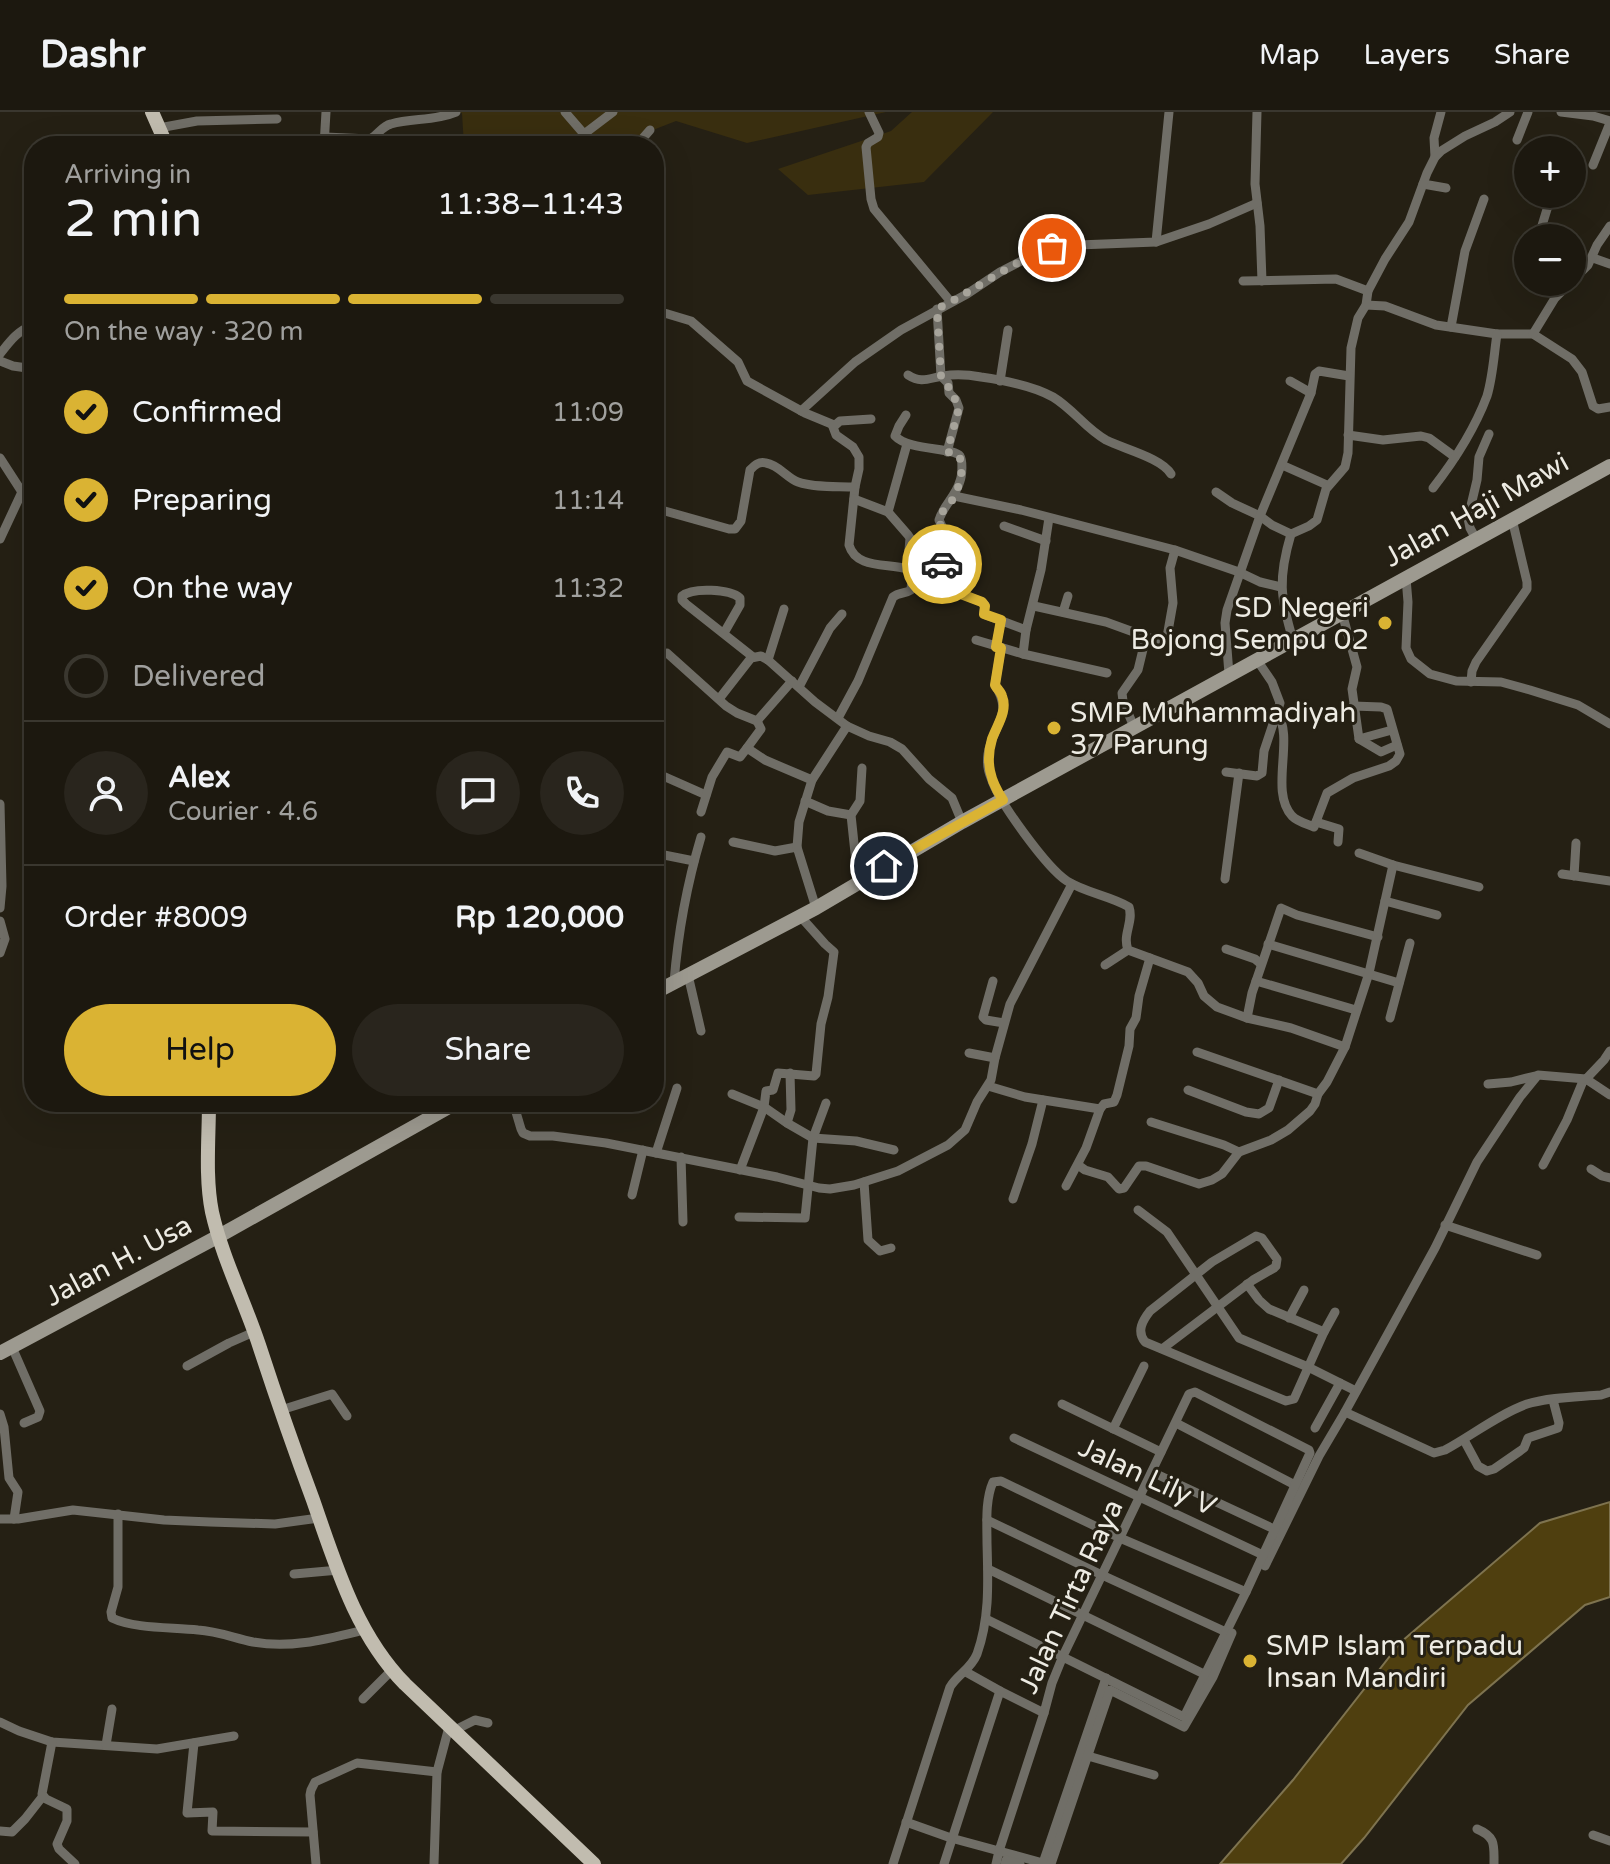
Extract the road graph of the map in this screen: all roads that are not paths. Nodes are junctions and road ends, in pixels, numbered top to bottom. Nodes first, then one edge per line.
1 (152, 112) edge
2 (326, 112) edge
3 (456, 112) edge
4 (565, 112) edge
5 (613, 112) edge
6 (869, 112) edge
7 (1169, 112) edge
8 (1257, 112) edge
9 (1441, 112) edge
10 (1510, 112) edge
11 (1528, 112) edge
12 (1561, 112) edge
13 (277, 119) dead end
14 (1610, 122) edge
15 (159, 128) junction
16 (650, 130) dead end
17 (163, 136) edge
18 (324, 136) edge
19 (376, 136) edge
20 (645, 136) edge
21 (1519, 136) edge
22 (1435, 157) junction
23 (1593, 165) dead end
24 (1423, 184) junction
25 (1446, 188) dead end
26 (1484, 199) dead end
27 (1257, 203) junction
28 (1610, 226) edge
29 (1156, 242) junction
30 (1593, 258) junction
31 (1610, 264) edge
32 (1586, 266) edge
33 (1243, 281) dead end
34 (1262, 281) junction
35 (1368, 291) junction
36 (1557, 296) edge
37 (951, 302) junction
38 (1366, 305) junction
39 (937, 309) junction
40 (664, 313) edge
41 (1451, 327) junction
42 (24, 329) edge
43 (1008, 330) dead end
44 (1497, 334) junction
45 (1533, 334) junction
46 (0, 354) edge
47 (0, 361) edge
48 (24, 368) edge
49 (908, 375) dead end
50 (941, 376) junction
51 (1349, 376) junction
52 (1000, 381) junction
53 (1290, 381) dead end
54 (1311, 393) junction
55 (1610, 407) edge
56 (801, 411) junction
57 (906, 415) dead end
58 (871, 419) dead end
59 (834, 425) junction
60 (1489, 434) dead end
61 (1348, 435) junction
62 (907, 444) junction
63 (947, 452) junction
64 (1455, 457) junction
65 (0, 458) edge
66 (1282, 465) junction
67 (1610, 466) edge
68 (1171, 474) dead end
69 (1327, 485) junction
70 (855, 487) junction
71 (1433, 488) dead end
72 (22, 492) joint
73 (1216, 492) dead end
74 (954, 496) junction
75 (854, 499) junction
76 (664, 511) edge
77 (888, 512) junction
78 (1260, 516) junction
79 (1049, 518) junction
80 (1512, 519) junction
81 (1004, 526) dead end
82 (1291, 534) junction
83 (0, 539) edge
84 (1476, 539) junction
85 (1046, 541) junction
86 (1175, 550) junction
87 (908, 570) junction
88 (1239, 572) junction
89 (1406, 578) junction
90 (937, 585) junction
91 (1281, 587) junction
92 (1068, 596) dead end
93 (1034, 606) junction
94 (784, 609) dead end
95 (1063, 612) junction
96 (1342, 613) junction
97 (842, 614) dead end
98 (1001, 620) junction
99 (1026, 630) junction
100 (724, 633) junction
101 (1146, 637) junction
102 (976, 640) dead end
103 (1293, 640) junction
104 (998, 647) junction
105 (667, 653) dead end
106 (1023, 654) junction
107 (753, 657) junction
108 (768, 660) junction
109 (1257, 660) junction
110 (1107, 673) dead end
111 (1229, 674) junction
112 (1471, 682) junction
113 (796, 684) junction
114 (719, 699) junction
115 (1353, 706) junction
116 (1277, 712) junction
117 (838, 718) junction
118 (757, 721) junction
119 (1610, 724) edge
120 (847, 726) junction
121 (1134, 727) junction
122 (1392, 730) junction
123 (1359, 739) junction
124 (1397, 745) junction
125 (747, 748) junction
126 (862, 768) dead end
127 (1226, 772) dead end
128 (1239, 773) junction
129 (664, 776) edge
130 (812, 780) junction
131 (706, 795) junction
132 (1003, 800) junction
133 (805, 801) junction
134 (0, 804) edge
135 (701, 812) dead end
136 (851, 815) junction
137 (962, 822) junction
138 (1316, 822) junction
139 (701, 837) dead end
140 (733, 842) dead end
141 (1338, 842) dead end
142 (1576, 843) dead end
143 (797, 847) junction
144 (1359, 853) dead end
145 (664, 855) edge
146 (694, 861) junction
147 (1393, 865) junction
148 (1562, 874) dead end
149 (1574, 876) junction
150 (1225, 879) dead end
151 (858, 881) junction
152 (1610, 881) edge
153 (1072, 884) junction
154 (1479, 887) dead end
155 (1385, 901) junction
156 (0, 908) edge
157 (816, 908) junction
158 (1437, 915) dead end
159 (800, 916) junction
160 (0, 921) edge
161 (1378, 937) junction
162 (1410, 943) dead end
163 (1268, 944) junction
164 (1226, 949) dead end
165 (1128, 950) junction
166 (0, 953) edge
167 (1150, 958) junction
168 (1261, 964) junction
169 (1105, 965) dead end
170 (1369, 973) junction
171 (688, 975) junction
172 (993, 981) dead end
173 (1256, 981) junction
174 (674, 982) junction
175 (1399, 983) junction
176 (664, 988) edge
177 (1356, 1010) junction
178 (1247, 1018) junction
179 (1390, 1018) dead end
180 (1004, 1023) junction
181 (701, 1031) dead end
182 (1345, 1047) junction
183 (1197, 1052) dead end
184 (969, 1053) dead end
185 (995, 1058) junction
186 (1608, 1058) edge
187 (790, 1073) junction
188 (1538, 1075) junction
189 (1586, 1079) junction
190 (1279, 1080) junction
191 (1488, 1084) dead end
192 (988, 1086) junction
193 (677, 1088) dead end
194 (1188, 1090) dead end
195 (732, 1094) dead end
196 (1318, 1094) junction
197 (1610, 1095) edge
198 (1043, 1100) junction
199 (826, 1103) dead end
200 (764, 1107) junction
201 (1100, 1109) junction
202 (209, 1112) edge
203 (440, 1112) edge
204 (516, 1112) edge
205 (1151, 1122) dead end
206 (787, 1123) junction
207 (813, 1138) junction
208 (643, 1150) junction
209 (894, 1150) dead end
210 (1239, 1152) junction
211 (656, 1153) junction
212 (681, 1157) junction
213 (1078, 1165) junction
214 (1543, 1165) dead end
215 (1591, 1169) dead end
216 (740, 1170) junction
217 (1610, 1178) edge
218 (864, 1182) junction
219 (807, 1186) junction
220 (1066, 1186) dead end
221 (632, 1195) dead end
222 (1013, 1199) dead end
223 (1138, 1210) dead end
224 (739, 1217) dead end
225 (683, 1222) dead end
226 (1445, 1225) junction
227 (219, 1236) junction
228 (891, 1248) dead end
229 (1537, 1255) dead end
230 (1196, 1275) junction
231 (1247, 1284) junction
232 (1304, 1290) dead end
233 (1217, 1306) junction
234 (1335, 1312) dead end
235 (1289, 1318) junction
236 (254, 1332) junction
237 (1324, 1332) junction
238 (1162, 1349) junction
239 (6, 1350) edge
240 (187, 1366) dead end
241 (1144, 1366) dead end
242 (1308, 1367) junction
243 (1340, 1383) junction
244 (1356, 1391) junction
245 (1610, 1392) edge
246 (1553, 1400) junction
247 (1062, 1404) dead end
248 (281, 1410) junction
249 (1345, 1412) junction
250 (0, 1414) edge
251 (347, 1416) dead end
252 (24, 1423) dead end
253 (1176, 1423) junction
254 (1315, 1428) dead end
255 (1113, 1429) junction
256 (1014, 1438) dead end
257 (1464, 1440) junction
258 (1161, 1452) junction
259 (1152, 1472) junction
260 (1295, 1485) junction
261 (1140, 1496) junction
262 (118, 1514) junction
263 (319, 1518) junction
264 (0, 1519) edge
265 (14, 1519) junction
266 (987, 1520) junction
267 (1274, 1529) junction
268 (1120, 1538) junction
269 (1263, 1555) junction
270 (988, 1569) junction
271 (339, 1570) junction
272 (294, 1574) dead end
273 (1102, 1575) junction
274 (1246, 1592) junction
275 (1083, 1615) junction
276 (986, 1619) junction
277 (364, 1630) junction
278 (1226, 1632) junction
279 (1063, 1656) junction
280 (392, 1670) junction
281 (966, 1672) junction
282 (1204, 1674) junction
283 (1106, 1678) junction
284 (1000, 1691) junction
285 (363, 1699) dead end
286 (112, 1709) dead end
287 (1044, 1713) junction
288 (0, 1722) edge
289 (488, 1723) dead end
290 (451, 1729) junction
291 (234, 1736) dead end
292 (52, 1742) junction
293 (194, 1743) junction
294 (106, 1745) junction
295 (1088, 1756) junction
296 (437, 1772) junction
297 (1154, 1775) dead end
298 (43, 1796) junction
299 (906, 1822) junction
300 (1477, 1829) dead end
301 (0, 1831) edge
302 (313, 1832) junction
303 (1593, 1835) dead end
304 (951, 1838) junction
305 (1610, 1841) edge
306 (999, 1851) junction
307 (75, 1864) edge
308 (316, 1864) edge
309 (434, 1864) edge
310 (594, 1864) edge
311 (893, 1864) edge
312 (944, 1864) edge
313 (996, 1864) edge
314 (1005, 1864) edge
315 (1020, 1864) edge
316 (1051, 1864) edge
317 (1494, 1864) edge

1 - 15 main road
2 - 18 street
3 - 19 street
4 - 5 street
6 - 37 street
7 - 29 street
8 - 27 street
9 - 22 street
10 - 22 street
11 - 21 street
12 - 14 street
13 - 15 street
14 - 23 street
15 - 17 main road
16 - 20 street
22 - 24 street
24 - 25 street
24 - 35 street
26 - 41 street
27 - 29 street
27 - 34 street
28 - 30 street
29 - 37 street
30 - 31 street
30 - 32 street
33 - 34 street
34 - 35 street
35 - 38 street
36 - 45 street
37 - 39 street
38 - 41 street
38 - 51 street
39 - 50 street
39 - 56 street
40 - 56 street
41 - 44 street
42 - 46 street
43 - 52 street
44 - 45 street
44 - 64 street
45 - 55 street
47 - 48 street
49 - 50 street
50 - 52 street
50 - 63 street
51 - 54 street
51 - 61 street
52 - 68 street
53 - 54 street
54 - 66 street
56 - 59 street
57 - 62 street
58 - 59 street
59 - 70 street
60 - 84 street
61 - 64 street
61 - 69 street
62 - 63 street
62 - 77 street
63 - 74 street
64 - 71 street
65 - 72 street
66 - 69 street
66 - 78 street
67 - 80 street, Jalan Haji Mawi
69 - 82 street
70 - 75 street
70 - 76 street
72 - 83 street
73 - 78 street
74 - 79 street
74 - 90 street
75 - 77 street
75 - 87 street
77 - 87 street
78 - 82 street
78 - 88 street
79 - 85 street
79 - 86 street
80 - 84 street, Jalan Haji Mawi
80 - 112 street
81 - 85 street
82 - 91 street
84 - 89 street, Jalan Haji Mawi
85 - 93 street
86 - 88 street
86 - 101 street
87 - 90 street
87 - 117 street
88 - 91 street
88 - 111 street
89 - 96 street, Jalan Haji Mawi
89 - 112 street
90 - 98 street
91 - 103 street
92 - 95 street
93 - 95 street
93 - 99 street
94 - 108 street
95 - 101 street
96 - 103 street, Jalan Haji Mawi
96 - 115 street
97 - 113 street
98 - 99 street
98 - 104 street
99 - 106 street
100 - 100 street
100 - 107 street
101 - 121 street
102 - 104 street
103 - 109 street, Jalan Haji Mawi
104 - 106 street
104 - 132 street
105 - 114 street
106 - 110 street
107 - 108 street
107 - 114 street
108 - 113 street
109 - 111 street, Jalan Haji Mawi
109 - 116 street
111 - 121 street, Jalan Haji Mawi
112 - 119 street
113 - 117 street
113 - 118 street
114 - 118 street
115 - 122 street
115 - 123 street
116 - 128 street
116 - 138 street
117 - 120 street
118 - 125 street
120 - 130 street
120 - 137 street
121 - 132 street, Jalan Haji Mawi
122 - 123 street
122 - 124 street
123 - 124 street
124 - 138 street
125 - 130 street
125 - 131 street
126 - 136 street
127 - 128 street
128 - 150 street
129 - 131 street
130 - 133 street
131 - 135 street
132 - 137 street, Jalan Haji Mawi
132 - 153 street
133 - 136 street
133 - 143 street
134 - 156 street
136 - 151 street
137 - 151 street, Jalan Haji Mawi
138 - 141 street
139 - 146 street
140 - 143 street
142 - 149 street
143 - 157 street
144 - 147 street
145 - 146 street
146 - 174 street
147 - 154 street
147 - 155 street
148 - 149 street
149 - 152 street
151 - 157 street, Jalan Haji Mawi
153 - 165 street
153 - 180 street
155 - 158 street
155 - 161 street
157 - 159 street, Jalan Haji Mawi
159 - 171 street, Jalan Haji Mawi
159 - 187 street
160 - 166 street
161 - 163 street
161 - 170 street
162 - 175 street
163 - 168 street
163 - 170 street
164 - 168 street
165 - 167 street
165 - 169 street
167 - 178 street
167 - 201 street
168 - 173 street
170 - 175 street
170 - 177 street
171 - 174 street, Jalan Haji Mawi
171 - 181 street
172 - 180 street
173 - 177 street
173 - 178 street
174 - 176 street, Jalan Haji Mawi
175 - 179 street
177 - 182 street
178 - 182 street
180 - 185 street
182 - 196 street
183 - 190 street
184 - 185 street
185 - 192 street
186 - 189 street
187 - 200 street
187 - 206 street
188 - 189 street
188 - 191 street
188 - 226 street
189 - 197 street
189 - 214 street
190 - 194 street
190 - 196 street
192 - 198 street
192 - 218 street
193 - 211 street
195 - 200 street
196 - 210 street
198 - 201 street
198 - 222 street
199 - 207 street
200 - 206 street
200 - 216 street
201 - 213 street
202 - 227 main road
203 - 227 street
204 - 208 street
205 - 210 street
206 - 207 street
207 - 209 street
207 - 219 street
208 - 211 street
208 - 221 street
210 - 213 street
211 - 212 street
212 - 216 street
212 - 225 street
213 - 220 street
215 - 217 street
216 - 219 street
218 - 219 street
218 - 228 street
219 - 224 street
223 - 230 street
226 - 229 street
226 - 244 street
227 - 236 main road
227 - 239 street, Jalan H. Usa
230 - 231 street
230 - 233 street
230 - 238 street
231 - 233 street
231 - 235 street
232 - 235 street
233 - 238 street
233 - 242 street
234 - 237 street
235 - 237 street
236 - 240 street
236 - 248 main road
237 - 242 street
238 - 242 street
239 - 252 street
241 - 255 street
242 - 243 street
243 - 244 street
243 - 254 street
244 - 249 street
245 - 246 street
246 - 257 street
246 - 257 street
247 - 255 street
248 - 251 street
248 - 263 main road
249 - 257 street
249 - 295 street
250 - 265 street
253 - 258 street, Jalan Tirta Raya
253 - 260 street
253 - 260 street, Jalan Tirta Raya
255 - 258 street
256 - 261 street, Jalan Lily V
258 - 259 street, Jalan Tirta Raya
259 - 261 street, Jalan Tirta Raya
259 - 267 street
260 - 267 street
261 - 268 street, Jalan Tirta Raya
261 - 269 street, Jalan Lily V
262 - 263 street
262 - 265 street
262 - 277 street
263 - 271 main road
264 - 265 street
266 - 268 street
266 - 270 street
266 - 273 street
267 - 269 street
268 - 273 street, Jalan Tirta Raya
268 - 274 street
269 - 274 street
270 - 275 street
270 - 276 street
271 - 272 street
271 - 277 main road
273 - 275 street, Jalan Tirta Raya
273 - 278 street
274 - 278 street
275 - 279 street, Jalan Tirta Raya
275 - 282 street
276 - 279 street
276 - 281 street
277 - 280 main road
278 - 282 street
279 - 283 street
279 - 287 street, Jalan Tirta Raya
280 - 285 street
280 - 290 main road
281 - 284 street
281 - 299 street
282 - 283 street
283 - 306 street
284 - 287 street, Jalan Tirta Raya
284 - 304 street, Jalan Tirta Raya
286 - 294 street
287 - 306 street
288 - 292 street
289 - 290 street
290 - 296 street
290 - 310 main road
291 - 293 street
292 - 294 street
292 - 298 street
293 - 294 street
293 - 302 street
295 - 297 street
295 - 316 street
296 - 302 street
296 - 309 street
298 - 301 street
298 - 307 street
299 - 304 street
299 - 311 street
300 - 317 street
302 - 308 street
303 - 305 street
304 - 306 street
304 - 312 street, Jalan Tirta Raya
306 - 313 street
314 - 315 street

